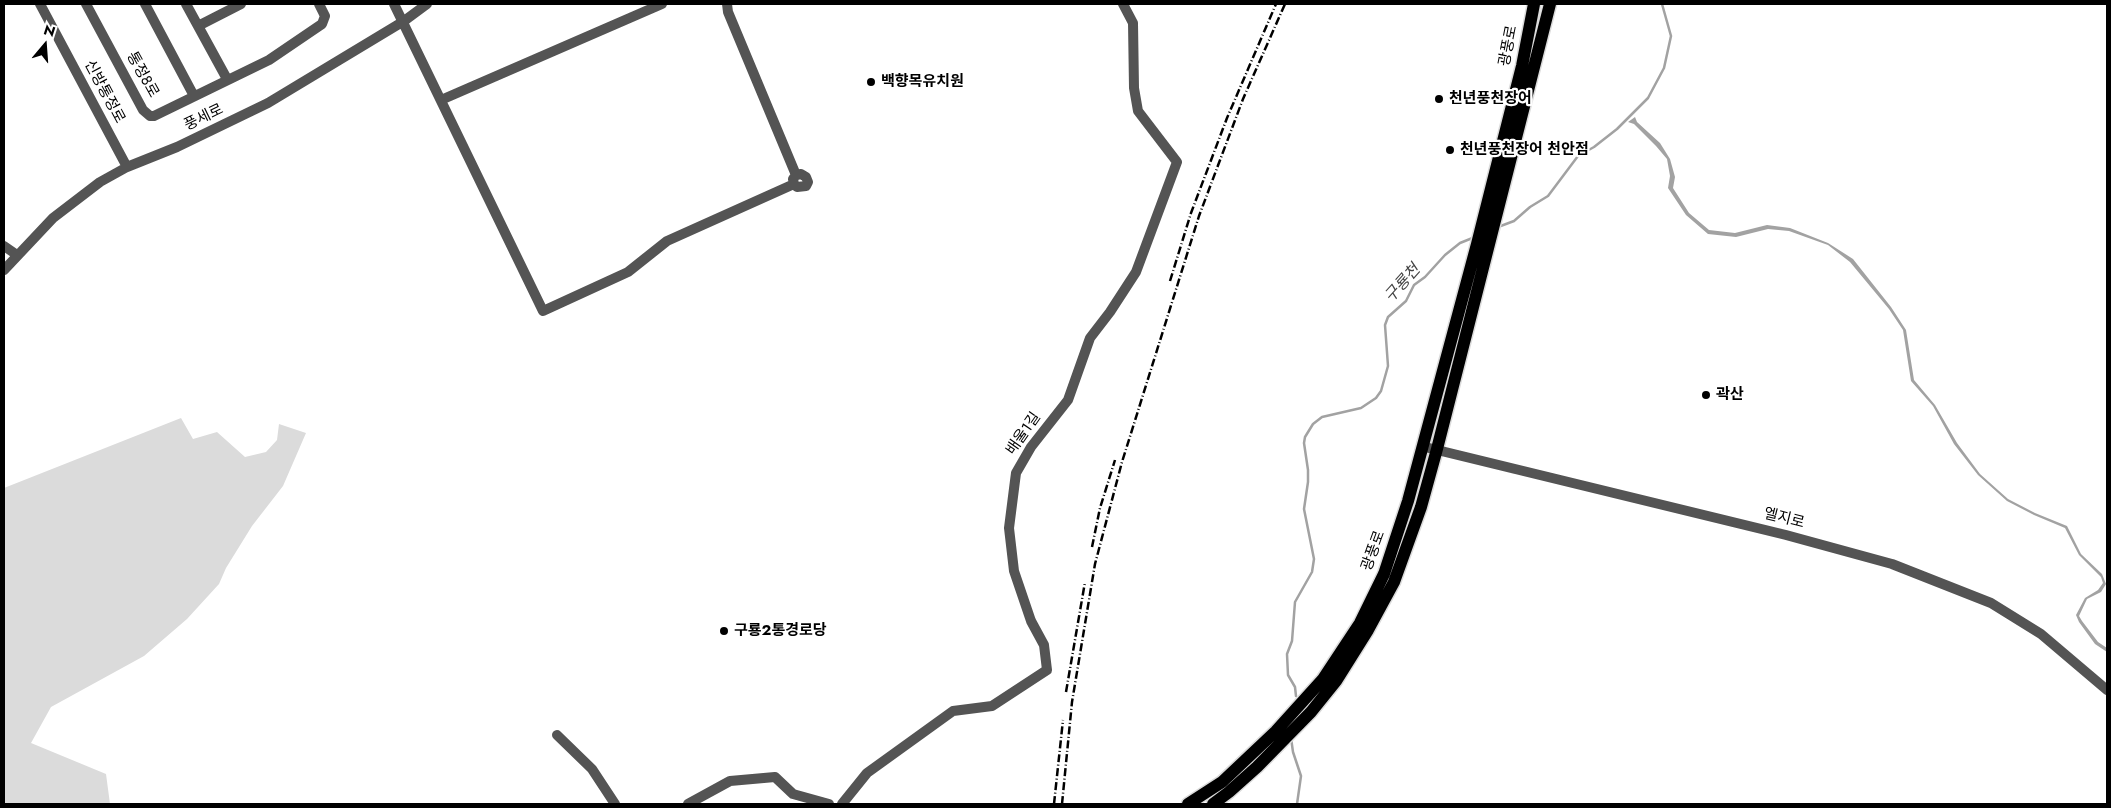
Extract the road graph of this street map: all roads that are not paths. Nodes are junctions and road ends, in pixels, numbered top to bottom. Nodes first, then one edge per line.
1 (40, 4) edge
2 (86, 4) edge
3 (145, 4) edge
4 (186, 4) edge
5 (241, 4) edge
6 (319, 4) edge
7 (394, 4) edge
8 (427, 4) edge
9 (662, 4) edge
10 (727, 4) edge
11 (1123, 4) edge
12 (1534, 4) edge
13 (1550, 4) edge
14 (404, 21) junction
15 (198, 26) junction
16 (227, 79) junction
17 (194, 96) junction
18 (442, 100) junction
19 (127, 167) junction
20 (4, 246) edge
21 (17, 254) junction
22 (4, 270) edge
23 (1423, 447) junction
24 (1437, 450) junction
25 (2107, 690) edge
26 (557, 735) dead end
27 (615, 804) edge
28 (688, 804) edge
29 (829, 804) edge
30 (842, 804) edge
31 (1188, 804) edge
32 (1213, 804) edge

1 - 19 street, 신방통정로
2 - 17 street, 통정8로
3 - 17 street
4 - 15 street
5 - 15 street
6 - 16 street, 통정8로
7 - 14 street
8 - 14 street, 풍세로
9 - 18 street
10 - 18 street
11 - 30 street, 배울1길
12 - 23 main road, 광풍로
13 - 24 main road, 광풍로
14 - 18 street
14 - 19 street, 풍세로
15 - 16 street
16 - 17 street, 통정8로
19 - 21 street, 풍세로
20 - 21 street
21 - 22 street, 풍세로
23 - 24 street, 엘지로
23 - 31 main road, 광풍로
24 - 25 street, 엘지로
24 - 32 main road, 광풍로
26 - 27 street
28 - 29 street

